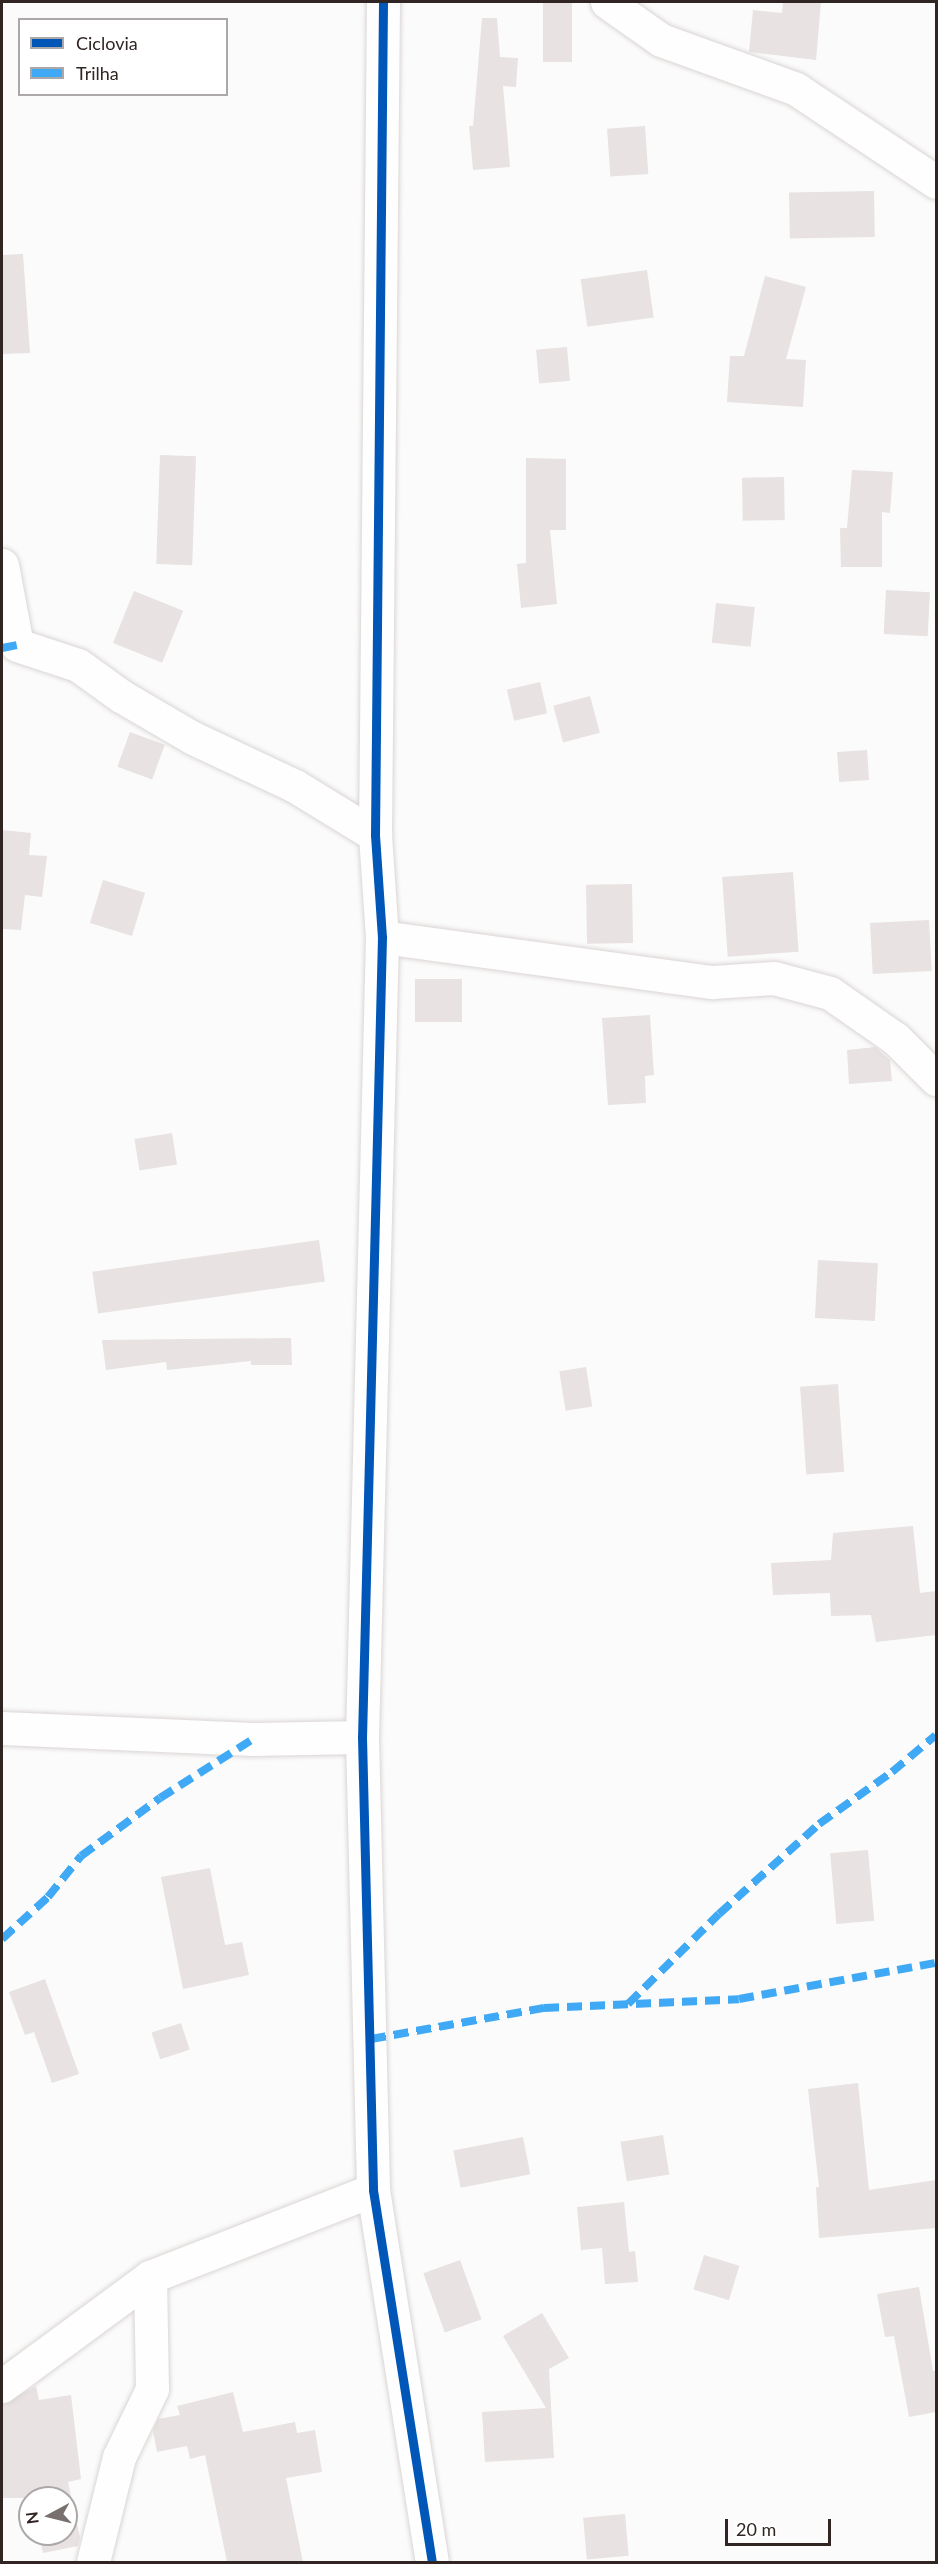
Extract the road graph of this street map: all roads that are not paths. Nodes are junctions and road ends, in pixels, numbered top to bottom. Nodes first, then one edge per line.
1 (384, 2) edge
2 (607, 2) edge
3 (936, 182) edge
4 (2, 565) edge
5 (375, 835) junction
6 (382, 937) junction
7 (936, 1079) edge
8 (2, 1728) edge
9 (362, 1737) junction
10 (373, 2190) junction
11 (150, 2277) junction
12 (2, 2386) edge
13 (93, 2562) edge
14 (432, 2562) edge

1 - 5 street
2 - 3 street
4 - 5 street
5 - 6 street
6 - 7 street
6 - 9 street
8 - 9 street
9 - 10 street
10 - 11 street
10 - 14 street
11 - 12 street
11 - 13 street

